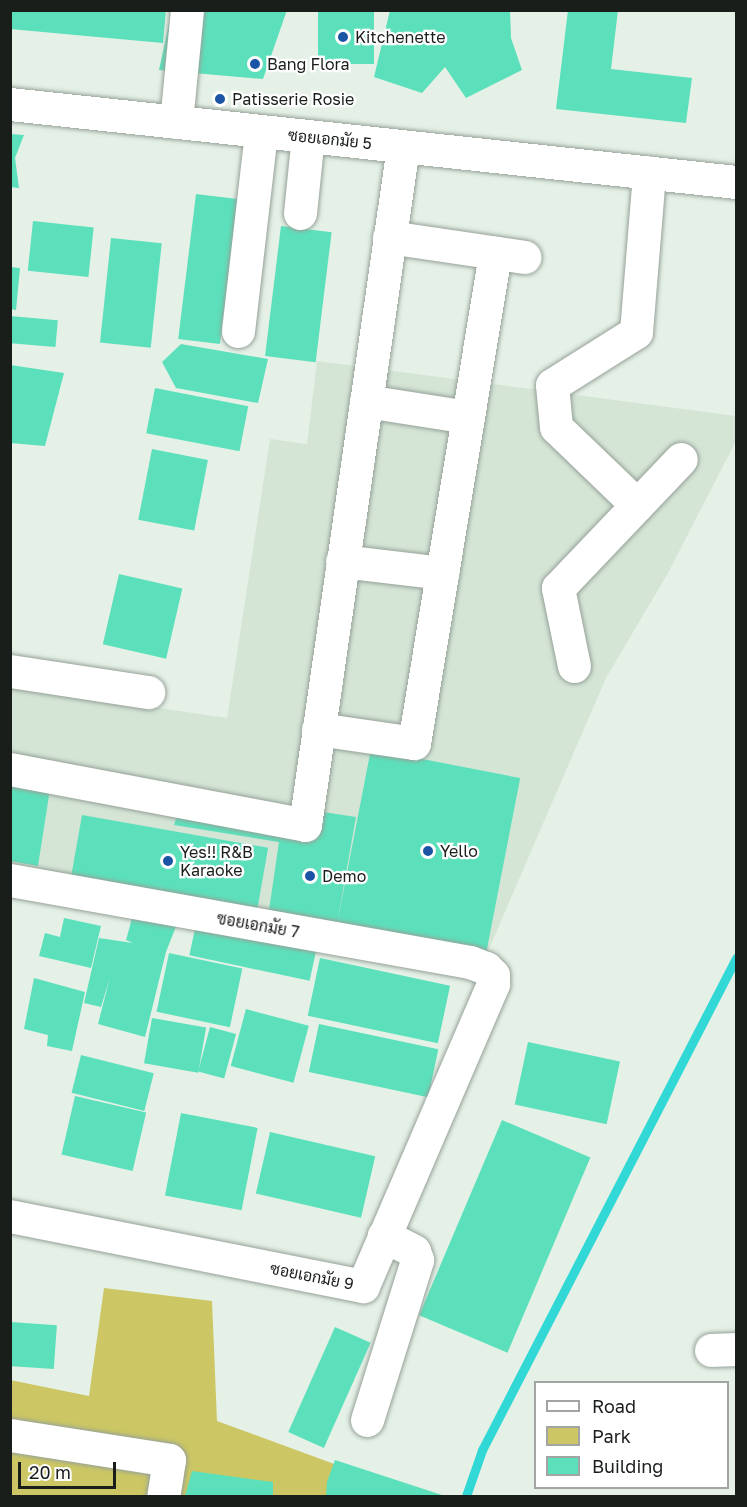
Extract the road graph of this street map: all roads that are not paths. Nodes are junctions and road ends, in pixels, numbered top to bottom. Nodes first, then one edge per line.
1 (187, 10) edge
2 (10, 104) edge
3 (176, 122) junction
4 (261, 131) junction
5 (308, 136) junction
6 (403, 147) junction
7 (649, 173) junction
8 (736, 182) edge
9 (300, 213) dead end
10 (389, 237) junction
11 (238, 331) dead end
12 (366, 401) junction
13 (468, 417) junction
14 (681, 459) dead end
15 (637, 505) junction
16 (342, 561) junction
17 (442, 573) junction
18 (574, 666) dead end
19 (10, 671) edge
20 (148, 692) dead end
21 (318, 729) junction
22 (10, 769) edge
23 (10, 880) edge
24 (492, 984) joint
25 (10, 1216) edge
26 (384, 1236) junction
27 (367, 1419) dead end
28 (10, 1436) edge
29 (163, 1497) edge

1 - 3 street
2 - 3 street, ซอยเอกมัย 5
3 - 4 street, ซอยเอกมัย 5
4 - 5 street, ซอยเอกมัย 5
4 - 11 street
5 - 6 street, ซอยเอกมัย 5
5 - 9 street
6 - 7 street, ซอยเอกมัย 5
6 - 10 street
7 - 8 street, ซอยเอกมัย 5
7 - 15 street
10 - 12 street
10 - 13 street
12 - 13 street
12 - 16 street
13 - 17 street
14 - 15 street
15 - 18 street
16 - 17 street
16 - 21 street
17 - 21 street
19 - 20 street
21 - 22 street
23 - 24 street, ซอยเอกมัย 7
24 - 26 street, ซอยเอกมัย 9
25 - 26 street, ซอยเอกมัย 9
26 - 27 street
28 - 29 street

